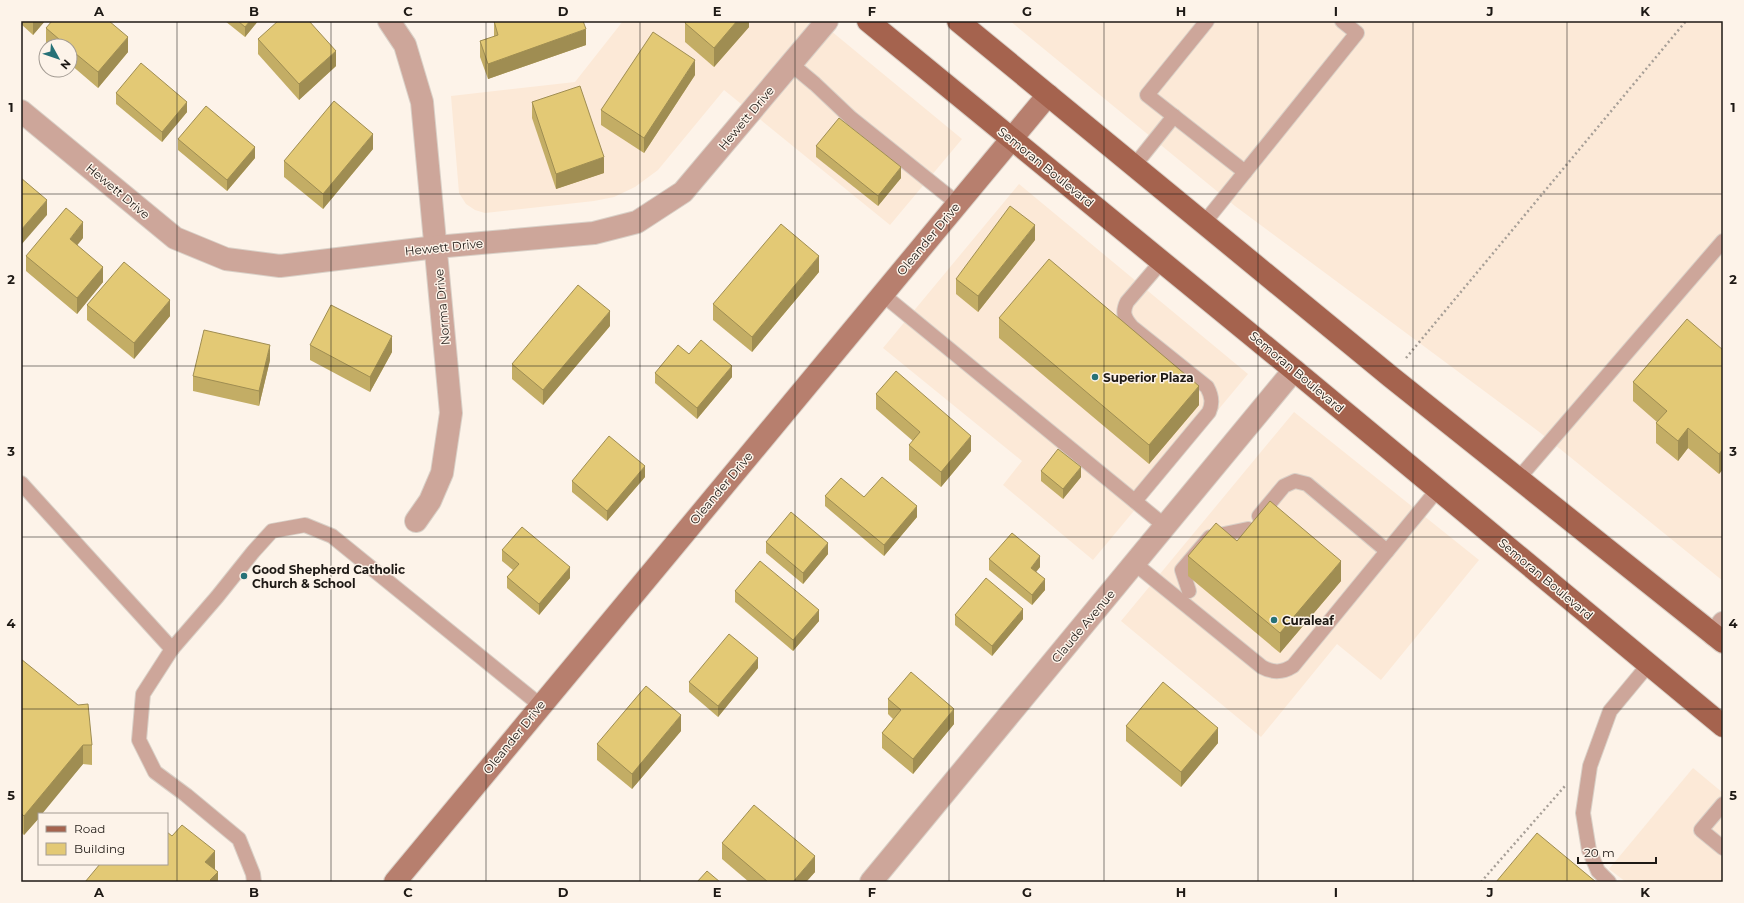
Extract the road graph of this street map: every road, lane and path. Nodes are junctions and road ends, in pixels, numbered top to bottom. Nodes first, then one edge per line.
1 (389, 21) edge
2 (827, 21) edge
3 (868, 21) edge
4 (958, 21) edge
5 (1207, 21) edge
6 (1342, 21) edge
7 (1686, 21) edge
8 (791, 64) junction
9 (1048, 95) junction
10 (21, 111) edge
11 (1174, 116) junction
12 (1011, 138) junction
13 (1134, 166) junction
14 (1245, 172) junction
15 (957, 203) junction
16 (1204, 223) junction
17 (1723, 241) edge
18 (436, 247) junction
19 (1162, 261) junction
20 (882, 294) junction
21 (1294, 370) junction
22 (1391, 376) junction
23 (1518, 479) junction
24 (21, 483) edge
25 (1438, 489) junction
26 (1135, 501) junction
27 (416, 521) dead end
28 (1166, 526) junction
29 (1248, 529) junction
30 (1233, 547) edge
31 (1387, 551) junction
32 (1134, 563) junction
33 (1190, 593) junction
34 (1720, 634) edge
35 (172, 649) junction
36 (1649, 664) junction
37 (540, 705) junction
38 (1723, 726) edge
39 (1590, 766) junction
40 (1723, 804) edge
41 (1723, 848) edge
42 (254, 882) edge
43 (395, 882) edge
44 (871, 882) edge
45 (1481, 882) edge
46 (1609, 882) edge

1 - 18 street, Norma Drive
2 - 8 street, Hewett Drive
3 - 12 main road, Semoran Boulevard
4 - 9 main road
5 - 11 lane
6 - 14 lane
7 - 22 path
8 - 15 lane
8 - 18 street, Hewett Drive
9 - 12 street, Oleander Drive
9 - 13 main road
10 - 18 street, Hewett Drive
11 - 13 lane
11 - 14 lane
12 - 15 street, Oleander Drive
12 - 19 main road, Semoran Boulevard
13 - 16 main road
14 - 16 lane
15 - 20 street, Oleander Drive
16 - 22 main road
17 - 23 lane
18 - 27 street, Norma Drive
19 - 21 main road, Semoran Boulevard
19 - 26 lane
20 - 26 lane
20 - 37 street, Oleander Drive
21 - 25 main road, Semoran Boulevard
21 - 28 street, Claude Avenue
22 - 23 main road
23 - 34 main road
24 - 35 lane
25 - 31 lane
25 - 36 main road, Semoran Boulevard
26 - 28 lane
28 - 32 street, Claude Avenue
29 - 30 lane
29 - 31 lane
29 - 33 lane
31 - 33 lane
32 - 33 lane
32 - 44 street, Claude Avenue
35 - 37 lane
35 - 42 lane
36 - 38 main road, Semoran Boulevard
36 - 39 lane
37 - 43 street, Oleander Drive
39 - 45 path
39 - 46 lane
40 - 41 lane

